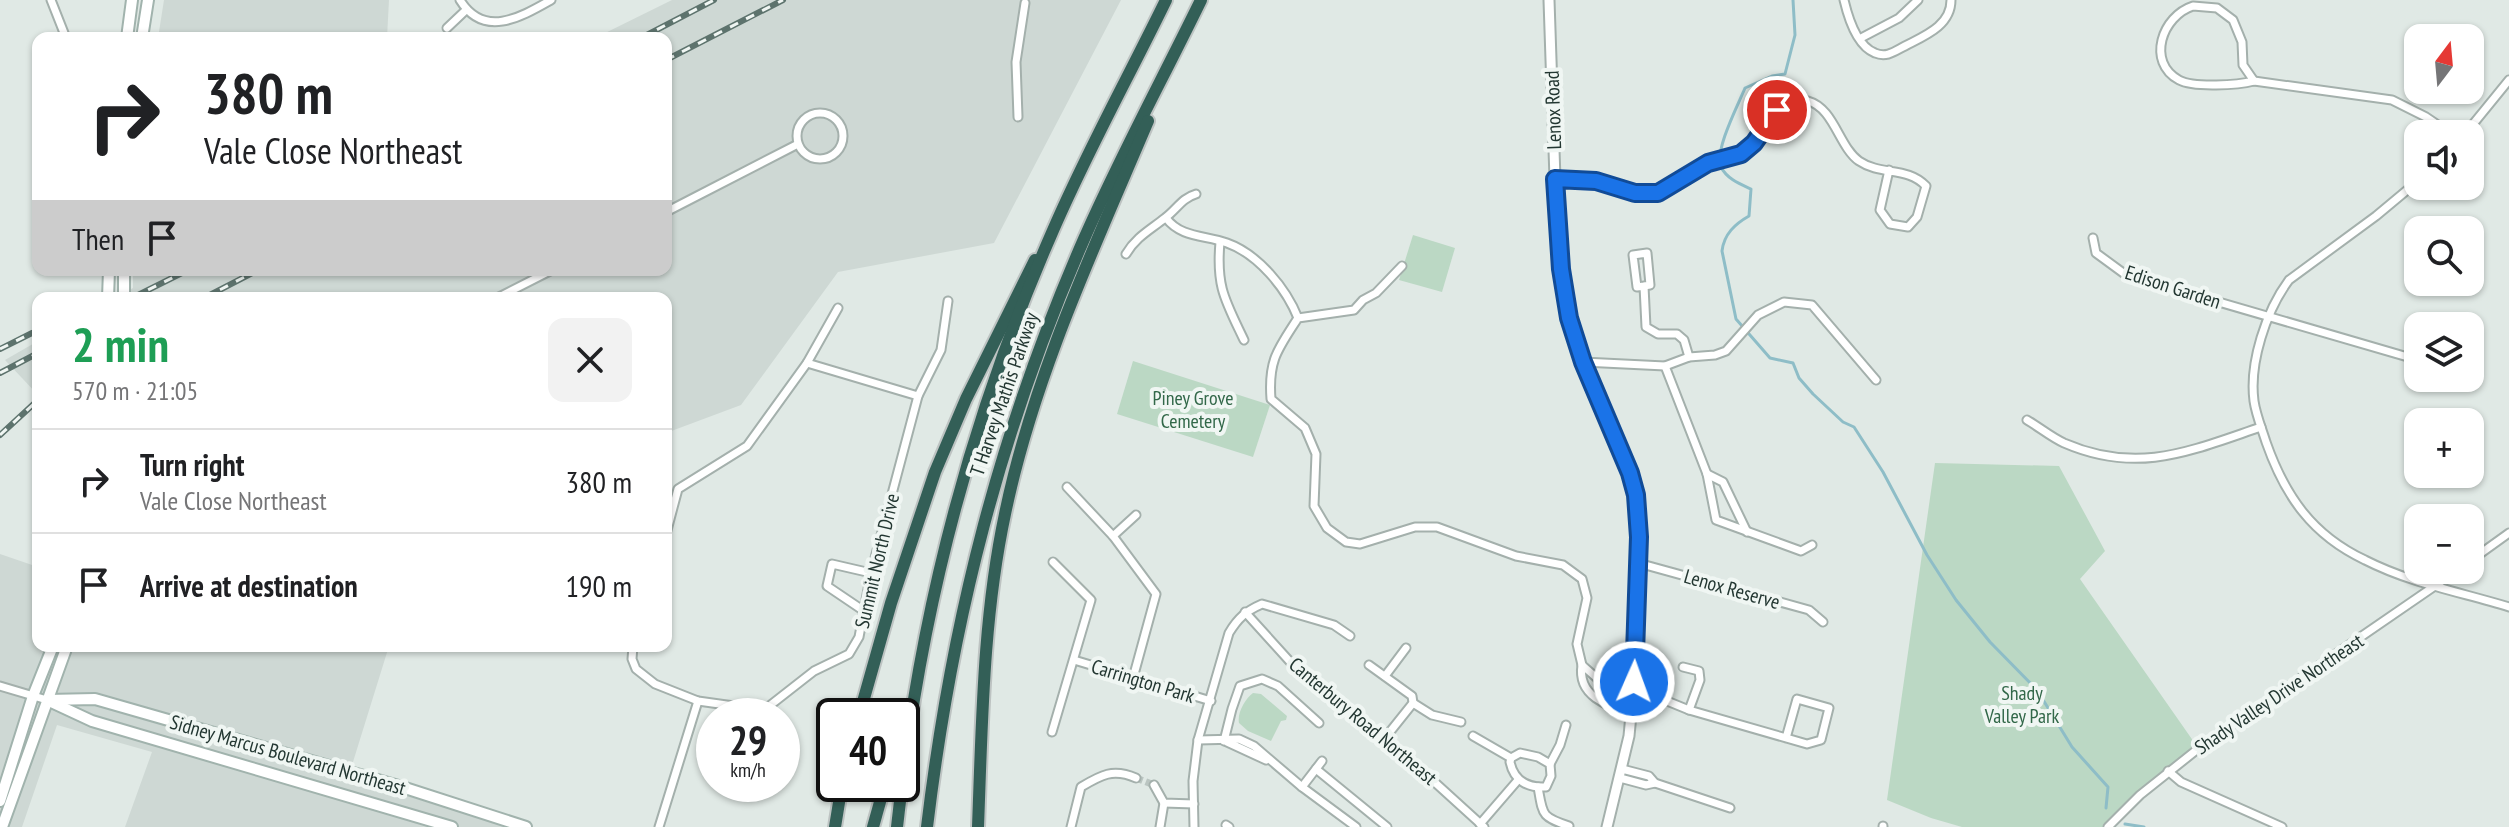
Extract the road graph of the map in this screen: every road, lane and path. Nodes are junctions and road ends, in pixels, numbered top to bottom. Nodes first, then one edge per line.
1 (51, 0) edge
2 (132, 0) edge
3 (148, 0) edge
4 (460, 0) edge
5 (551, 0) edge
6 (1166, 0) edge
7 (1201, 0) edge
8 (1549, 0) edge
9 (1844, 0) edge
10 (1918, 0) edge
11 (1951, 0) edge
12 (1025, 3) dead end
13 (466, 10) junction
14 (447, 28) dead end
15 (64, 32) edge
16 (128, 32) edge
17 (143, 32) edge
18 (1185, 33) junction
19 (1861, 38) junction
20 (2509, 80) edge
21 (2254, 81) junction
22 (1018, 117) dead end
23 (2430, 120) edge
24 (2476, 120) edge
25 (798, 144) junction
26 (1889, 170) junction
27 (1555, 179) junction
28 (2404, 193) edge
29 (1196, 194) dead end
30 (672, 209) edge
31 (1166, 218) junction
32 (1051, 234) junction
33 (2093, 238) dead end
34 (1220, 242) junction
35 (1126, 254) dead end
36 (1402, 266) dead end
37 (540, 276) edge
38 (1644, 286) junction
39 (509, 292) edge
40 (948, 301) dead end
41 (838, 308) dead end
42 (2270, 316) junction
43 (1298, 318) junction
44 (1244, 340) dead end
45 (2404, 356) edge
46 (1689, 357) junction
47 (1583, 362) junction
48 (807, 363) junction
49 (1665, 366) junction
50 (1876, 380) dead end
51 (918, 396) junction
52 (2027, 420) dead end
53 (2261, 427) junction
54 (1707, 474) junction
55 (1067, 487) dead end
56 (672, 512) edge
57 (1136, 515) dead end
58 (1747, 532) junction
59 (2509, 533) edge
60 (1113, 536) junction
61 (1812, 545) dead end
62 (2484, 551) edge
63 (1053, 562) dead end
64 (1638, 563) junction
65 (871, 573) junction
66 (2439, 584) edge
67 (2435, 587) junction
68 (2509, 607) edge
69 (864, 611) junction
70 (1245, 612) junction
71 (1823, 622) dead end
72 (1350, 636) dead end
73 (1406, 648) dead end
74 (51, 652) edge
75 (65, 652) edge
76 (633, 652) edge
77 (1074, 660) junction
78 (1369, 665) dead end
79 (1582, 665) junction
80 (1683, 667) dead end
81 (919, 668) junction
82 (1385, 676) junction
83 (1133, 678) junction
84 (1599, 680) junction
85 (1634, 682) junction
86 (0, 686) edge
87 (1589, 693) junction
88 (33, 696) junction
89 (780, 698) edge
90 (864, 698) edge
91 (910, 698) edge
92 (915, 698) edge
93 (47, 700) junction
94 (696, 700) edge
95 (1632, 700) junction
96 (1211, 701) junction
97 (1667, 701) junction
98 (1413, 703) junction
99 (696, 707) edge
100 (1689, 710) junction
101 (1631, 713) junction
102 (1461, 722) dead end
103 (1319, 723) dead end
104 (1566, 725) dead end
105 (1052, 732) dead end
106 (1473, 736) dead end
107 (1385, 738) junction
108 (1786, 738) junction
109 (1198, 740) junction
110 (1224, 741) junction
111 (1511, 758) junction
112 (1322, 761) dead end
113 (1550, 764) junction
114 (1316, 769) junction
115 (2168, 771) junction
116 (1621, 774) junction
117 (1136, 778) tunnel mouth
118 (1518, 780) junction
119 (1154, 785) tunnel mouth
120 (1302, 787) junction
121 (1538, 787) junction
122 (0, 801) edge
123 (839, 802) edge
124 (880, 802) edge
125 (900, 802) edge
126 (1164, 803) junction
127 (1194, 804) junction
128 (1730, 808) dead end
129 (1482, 825) edge
130 (1569, 826) edge
131 (2, 827) edge
132 (452, 827) edge
133 (526, 827) edge
134 (659, 827) edge
135 (835, 827) edge
136 (873, 827) edge
137 (897, 827) edge
138 (927, 827) edge
139 (978, 827) edge
140 (1071, 827) edge
141 (1160, 827) edge
142 (1194, 827) edge
143 (1356, 827) edge
144 (1387, 827) edge
145 (1607, 827) edge
146 (2108, 827) edge
147 (2282, 827) edge

1 - 15 street
2 - 16 main road
3 - 17 main road
4 - 13 street
5 - 13 street
6 - 32 highway, T Harvey Mathis Parkway
7 - 18 highway, T Harvey Mathis Parkway
8 - 27 street, Lenox Road
9 - 19 street
10 - 19 street
11 - 19 street
12 - 22 street
13 - 14 street
18 - 138 highway, T Harvey Mathis Parkway
18 - 139 highway
20 - 24 street
21 - 21 street
21 - 23 street
25 - 25 street
25 - 30 street
26 - 26 street
26 - 27 street
27 - 47 street, Lenox Road
28 - 42 street
29 - 31 street
31 - 34 street
31 - 35 street
32 - 81 highway, T Harvey Mathis Parkway
32 - 90 highway
33 - 42 street, Edison Garden
34 - 43 street
34 - 44 street
36 - 43 street
37 - 39 street
38 - 38 street
38 - 46 street
40 - 51 street, Summit North Drive
41 - 48 street
42 - 45 street, Edison Garden
42 - 53 street
43 - 79 street
46 - 49 street
46 - 50 street
47 - 49 street
47 - 64 street, Lenox Road
48 - 51 street
48 - 56 street
49 - 54 street
51 - 65 street, Summit North Drive
52 - 53 street
53 - 67 street
54 - 58 street
54 - 58 street
55 - 60 street
57 - 60 street
58 - 61 street
59 - 62 street
60 - 83 street
63 - 77 street
64 - 71 street, Lenox Reserve
64 - 85 street, Lenox Road
65 - 69 street, Summit North Drive
65 - 69 street
66 - 67 street, Shady Valley Drive Northeast
67 - 68 street
67 - 115 street, Shady Valley Drive Northeast
69 - 89 street, Summit North Drive
70 - 72 street
70 - 96 street
70 - 107 street, Canterbury Road Northeast
73 - 82 street
74 - 88 main road
75 - 93 main road
76 - 94 street, Summit North Drive
77 - 83 street, Carrington Park
77 - 105 street
78 - 82 street
79 - 84 street
79 - 87 street
80 - 100 street
81 - 91 highway
81 - 92 highway, T Harvey Mathis Parkway
82 - 98 street
83 - 96 street, Carrington Park
84 - 87 street
84 - 95 street
85 - 95 street, Lenox Road
85 - 97 street
86 - 88 street, Sidney Marcus Boulevard Northeast
87 - 101 street
88 - 93 street, Sidney Marcus Boulevard Northeast
88 - 122 main road
93 - 131 main road
93 - 132 main road, Sidney Marcus Boulevard Northeast
93 - 133 main road, Sidney Marcus Boulevard Northeast
95 - 97 street
95 - 101 street, Lenox Road
96 - 109 street
97 - 100 street
98 - 102 street
98 - 107 street
99 - 134 street
100 - 108 street
101 - 116 street, Lenox Road
103 - 110 street
104 - 113 street
106 - 111 street
107 - 129 street, Canterbury Road Northeast
108 - 108 street
109 - 110 street
109 - 127 street
110 - 120 street
111 - 113 street
111 - 118 street
112 - 114 street
113 - 121 street
114 - 120 street
114 - 144 street
115 - 146 street, Shady Valley Drive Northeast
115 - 147 street
116 - 128 street
116 - 145 street, Lenox Road
117 - 140 street
118 - 121 street
118 - 129 street
119 - 126 street
120 - 143 street
121 - 130 street
123 - 135 highway
124 - 136 highway
125 - 137 highway, T Harvey Mathis Parkway
126 - 127 street
126 - 141 street
127 - 142 street

